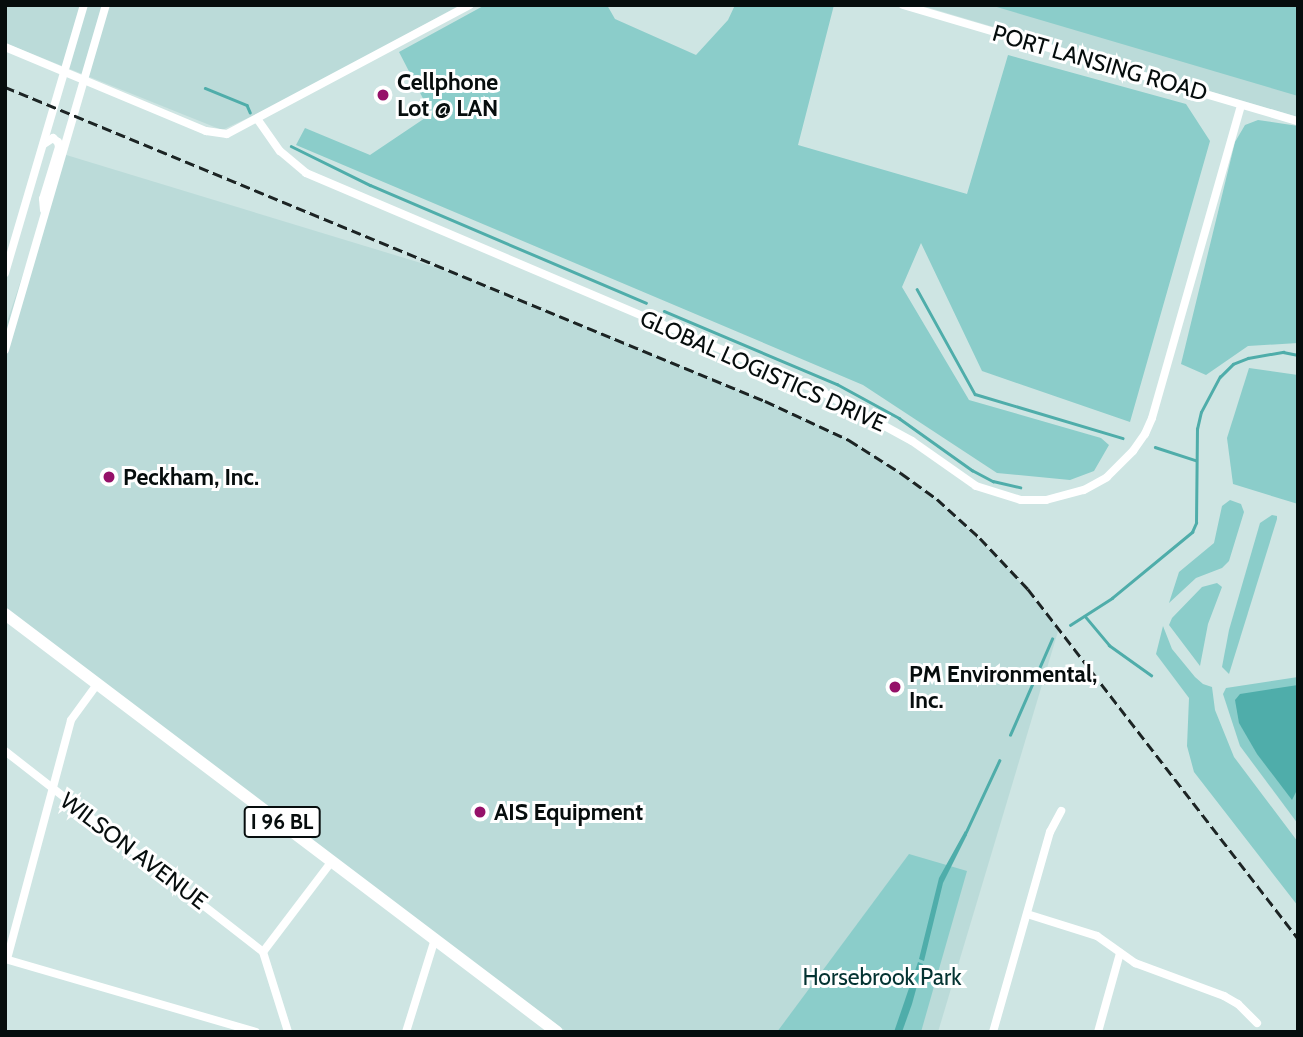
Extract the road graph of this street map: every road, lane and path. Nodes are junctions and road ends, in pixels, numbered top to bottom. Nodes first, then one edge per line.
1 (84, 5) edge
2 (106, 5) edge
3 (470, 5) edge
4 (903, 5) edge
5 (5, 47) edge
6 (65, 72) junction
7 (84, 80) junction
8 (1241, 105) junction
9 (258, 120) junction
10 (1298, 121) edge
11 (43, 146) junction
12 (45, 217) junction
13 (5, 273) edge
14 (5, 313) edge
15 (15, 316) junction
16 (5, 350) edge
17 (5, 614) edge
18 (98, 683) junction
19 (5, 751) edge
20 (53, 790) junction
21 (1061, 811) dead end
22 (332, 861) junction
23 (1027, 914) junction
24 (435, 939) junction
25 (263, 952) junction
26 (1120, 953) junction
27 (6, 959) edge
28 (1257, 1023) dead end
29 (256, 1032) edge
30 (288, 1032) edge
31 (406, 1032) edge
32 (557, 1032) edge
33 (993, 1032) edge
34 (1098, 1032) edge

1 - 6 street
2 - 7 street
3 - 9 street
4 - 8 street, PORT LANSING ROAD
5 - 6 street
6 - 7 street
6 - 11 street
7 - 9 street
7 - 12 street
8 - 9 street, GLOBAL LOGISTICS DRIVE
8 - 10 street, PORT LANSING ROAD
11 - 12 street
11 - 13 street
12 - 15 street
14 - 15 street
15 - 16 street
17 - 18 main road, I 96 BL
18 - 20 street
18 - 22 main road, I 96 BL
19 - 20 street, WILSON AVENUE
20 - 25 street, WILSON AVENUE
20 - 27 street
21 - 23 street
22 - 24 main road, I 96 BL
22 - 25 street
23 - 26 street
23 - 33 street
24 - 31 street
24 - 32 main road, I 96 BL
25 - 30 street
26 - 28 street
26 - 34 street
27 - 29 street

